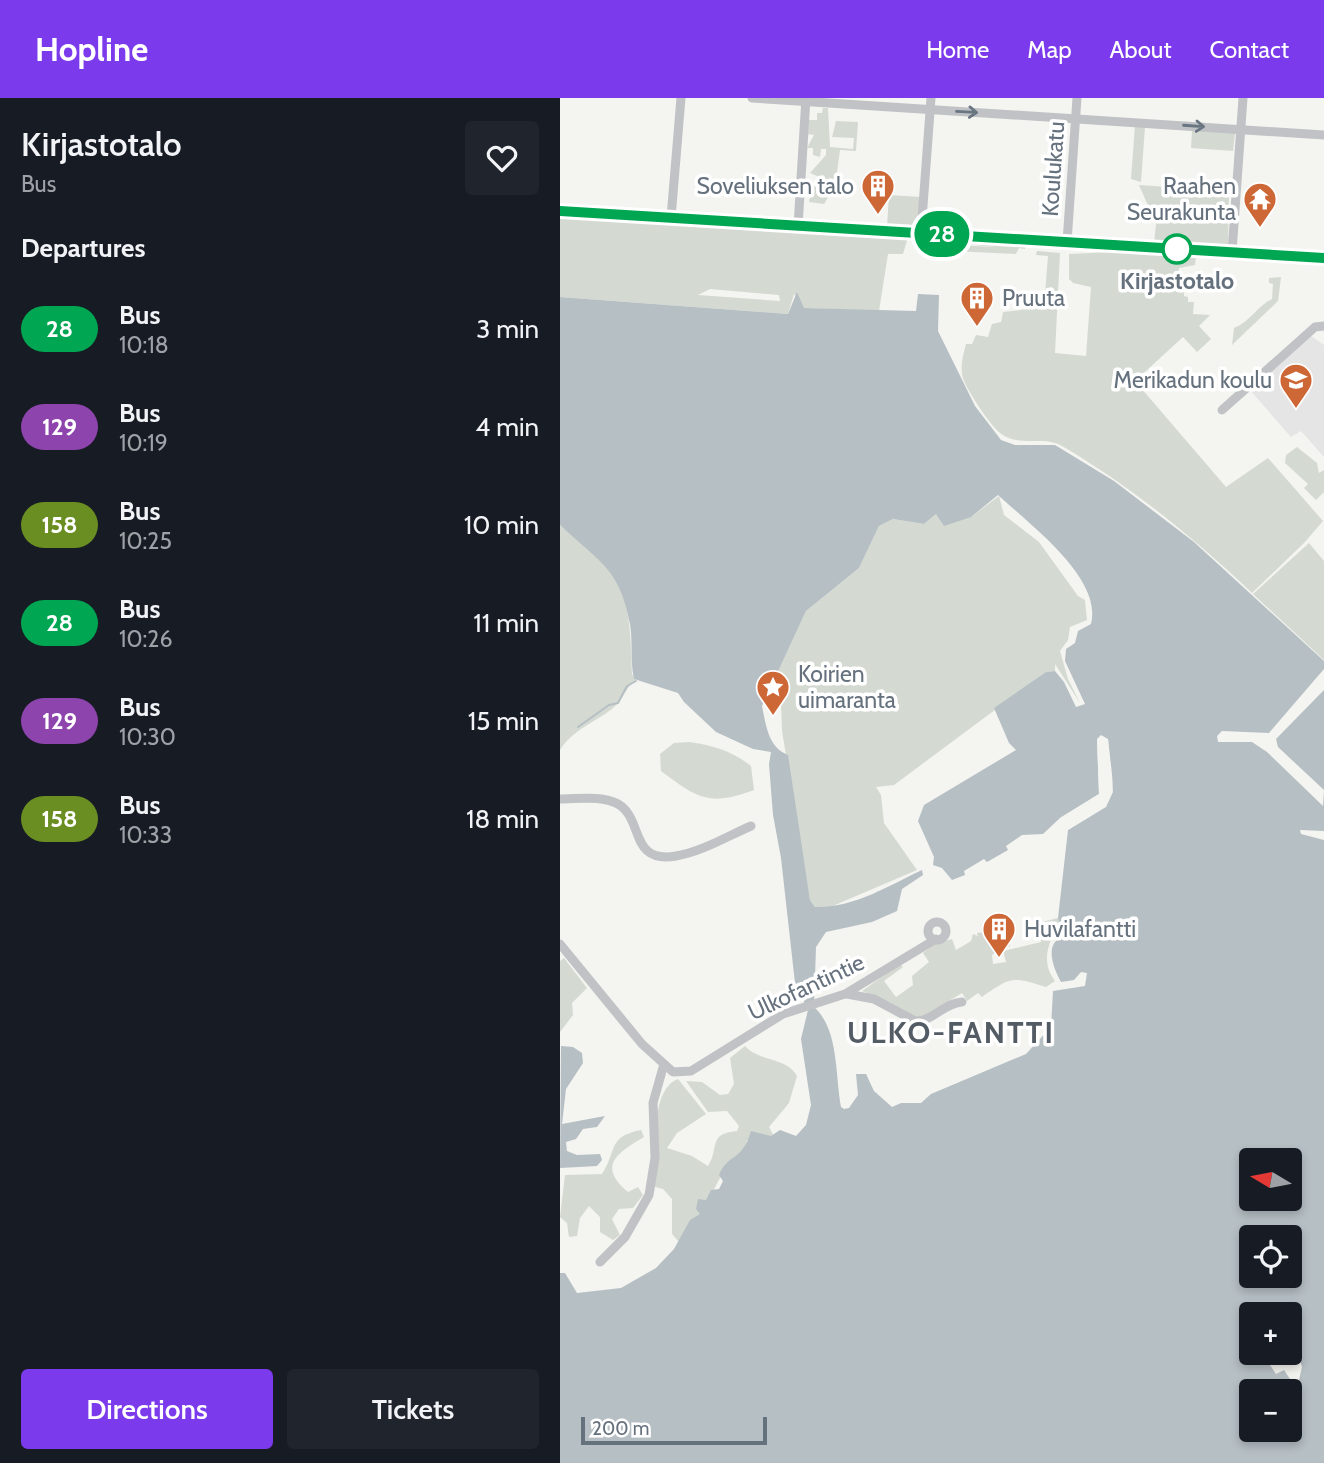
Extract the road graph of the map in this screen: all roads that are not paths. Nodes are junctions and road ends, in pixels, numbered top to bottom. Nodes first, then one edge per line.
1 (681, 98) edge
2 (752, 98) edge
3 (931, 98) edge
4 (1077, 98) edge
5 (1243, 98) edge
6 (806, 100) edge
7 (930, 110) junction
8 (1075, 118) junction
9 (1241, 129) junction
10 (1324, 135) edge
11 (560, 211) edge
12 (671, 218) junction
13 (798, 226) junction
14 (921, 233) junction
15 (1067, 242) junction
16 (1231, 252) junction
17 (1324, 258) edge
18 (1324, 326) edge
19 (1222, 410) dead end
20 (560, 799) edge
21 (751, 826) dead end
22 (932, 936) dead end
23 (560, 944) edge
24 (845, 994) junction
25 (962, 1002) dead end
26 (663, 1064) junction
27 (600, 1262) dead end

1 - 12 street
2 - 6 street
3 - 7 street
4 - 8 street, Koulukatu
5 - 9 street
6 - 7 street
6 - 13 street
7 -> 8 street
7 - 14 street
8 -> 9 street
8 - 15 street, Koulukatu
9 - 10 street
9 - 16 street
11 - 12 street
12 - 13 street
13 - 14 street
14 - 15 street
15 - 16 street
16 - 17 street
18 - 19 street
20 - 21 street
22 - 24 street, Ulkofantintie
23 - 26 street
24 - 25 street
24 - 26 street, Ulkofantintie
26 - 27 street

